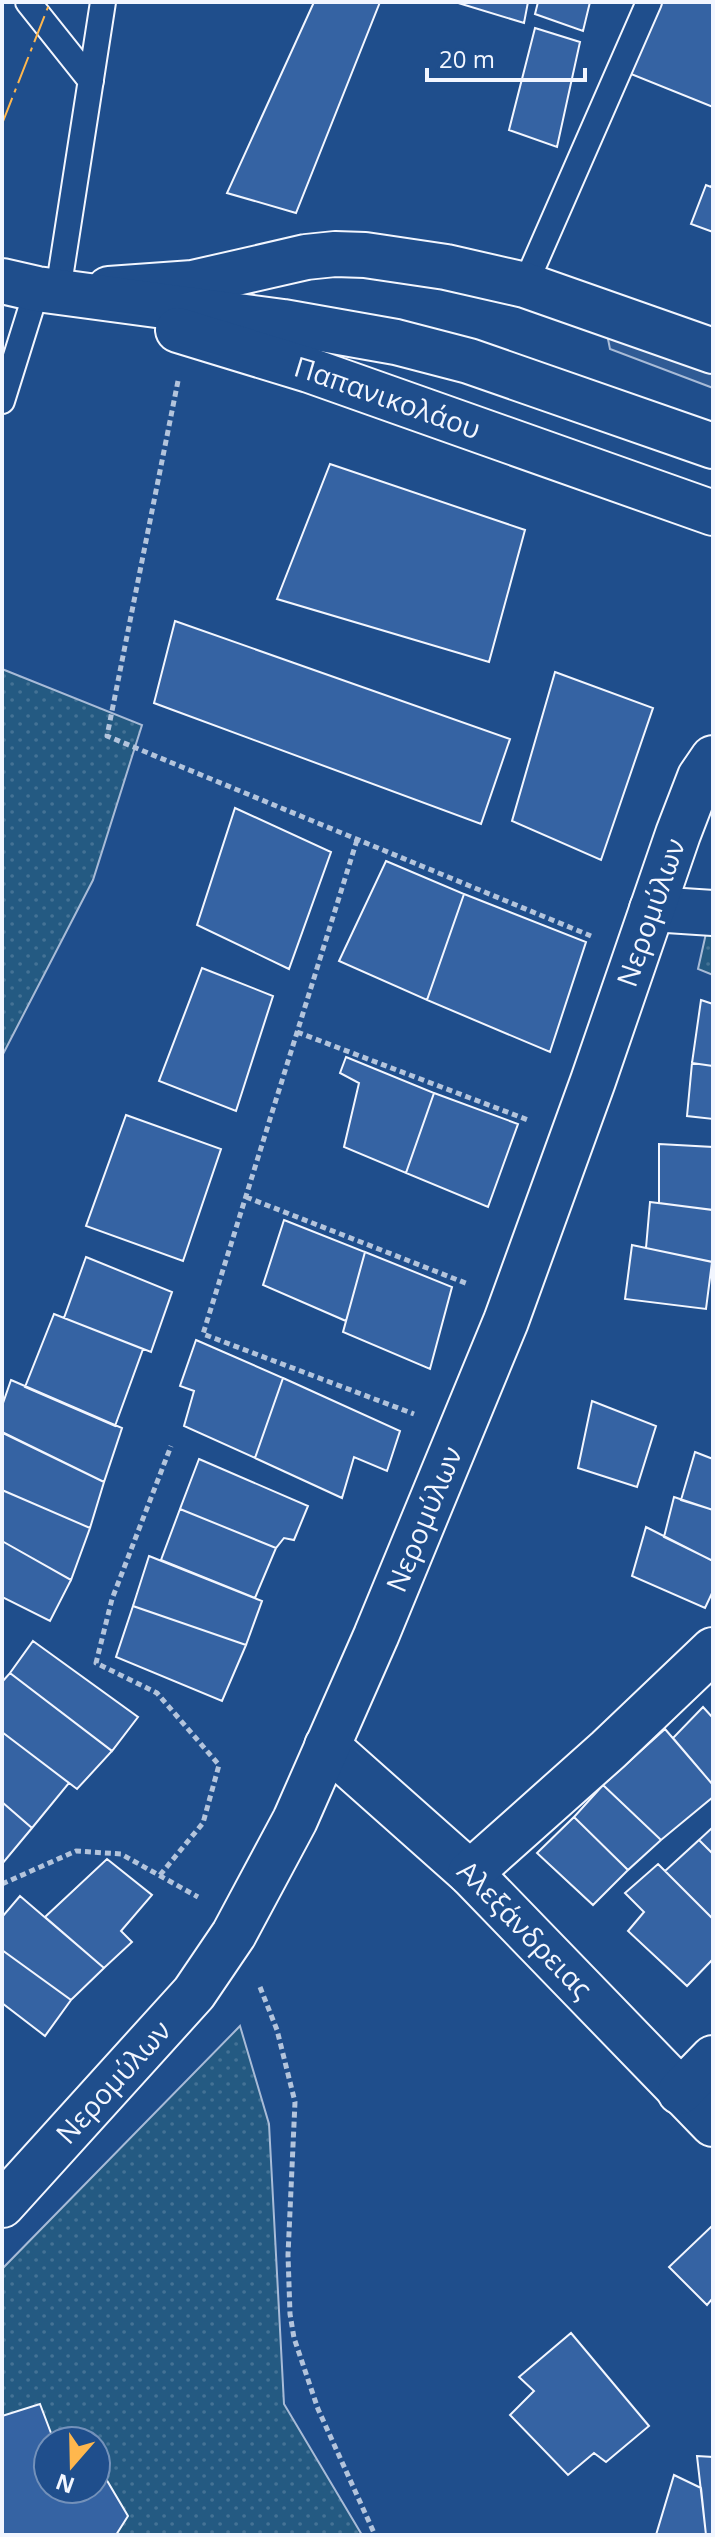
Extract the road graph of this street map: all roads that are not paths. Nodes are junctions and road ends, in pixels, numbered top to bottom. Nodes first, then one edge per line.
1 (28, 2) edge
2 (103, 2) edge
3 (649, 2) edge
4 (91, 81) junction
5 (525, 285) junction
6 (32, 287) edge
7 (713, 351) edge
8 (2, 401) edge
9 (713, 446) edge
10 (713, 513) edge
11 (713, 758) edge
12 (652, 909) junction
13 (713, 913) edge
14 (713, 1650) edge
15 (327, 1746) junction
16 (470, 1873) junction
17 (713, 2058) edge
18 (680, 2092) junction
19 (713, 2124) edge
20 (2, 2205) edge

1 - 4 lane
2 - 4 lane
3 - 5 lane
4 - 6 lane
5 - 6 street
5 - 7 street
6 - 8 lane
6 - 9 street, Παπανικολάου
6 - 10 street, Παπανικολάου
11 - 12 street, Νερομύλων
12 - 13 street
12 - 15 street, Νερομύλων
14 - 16 street
15 - 16 street, Αλεξάνδρειας
15 - 20 street, Νερομύλων
16 - 18 street, Αλεξάνδρειας
17 - 18 street
18 - 19 street, Αλεξάνδρειας

